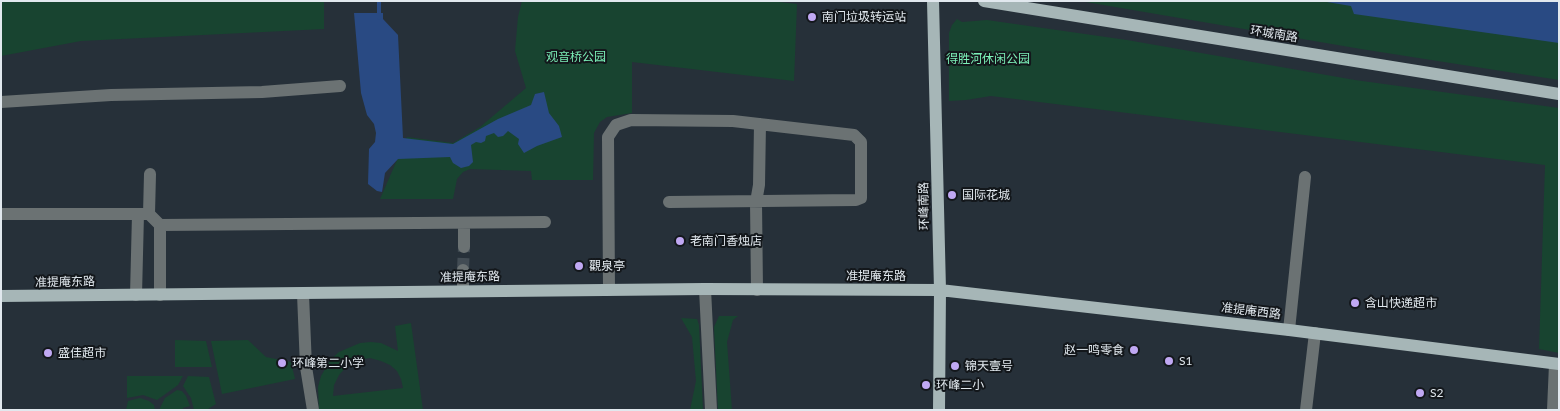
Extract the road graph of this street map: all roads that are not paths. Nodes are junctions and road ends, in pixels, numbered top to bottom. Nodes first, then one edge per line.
1 (933, 1) edge
2 (984, 1) edge
3 (340, 86) dead end
4 (1559, 94) edge
5 (1, 102) edge
6 (760, 124) junction
7 (150, 174) dead end
8 (1305, 177) dead end
9 (669, 202) dead end
10 (756, 202) junction
11 (1, 214) edge
12 (144, 214) junction
13 (464, 222) junction
14 (545, 222) dead end
15 (160, 225) junction
16 (464, 247) tunnel mouth
17 (464, 270) tunnel mouth
18 (705, 289) junction
19 (609, 290) junction
20 (757, 290) junction
21 (940, 290) junction
22 (464, 291) junction
23 (160, 294) junction
24 (303, 294) junction
25 (136, 295) junction
26 (1, 296) edge
27 (1288, 330) junction
28 (1315, 333) junction
29 (1557, 364) edge
30 (313, 410) edge
31 (711, 410) edge
32 (940, 410) edge
33 (1306, 410) edge
34 (1553, 410) edge

1 - 21 main road, 环峰南路
2 - 4 main road, 环城南路
3 - 5 street
6 - 10 street
6 - 10 street
6 - 19 street
7 - 12 street
8 - 27 street
9 - 10 street
10 - 20 street
11 - 12 street
12 - 15 street
12 - 25 street
13 - 14 street
13 - 15 street
13 - 16 street
15 - 23 street
17 - 22 street
18 - 19 main road, 准提庵东路
18 - 20 main road, 准提庵东路
18 - 31 street
19 - 22 main road, 准提庵东路
20 - 21 main road, 准提庵东路
21 - 27 main road, 准提庵西路
21 - 32 main road, 环峰南路
22 - 24 main road, 准提庵东路
23 - 24 main road, 准提庵东路
23 - 25 main road, 准提庵东路
24 - 30 street
25 - 26 main road, 准提庵东路
27 - 28 main road, 准提庵西路
28 - 29 main road, 准提庵西路
28 - 33 street
29 - 34 street

